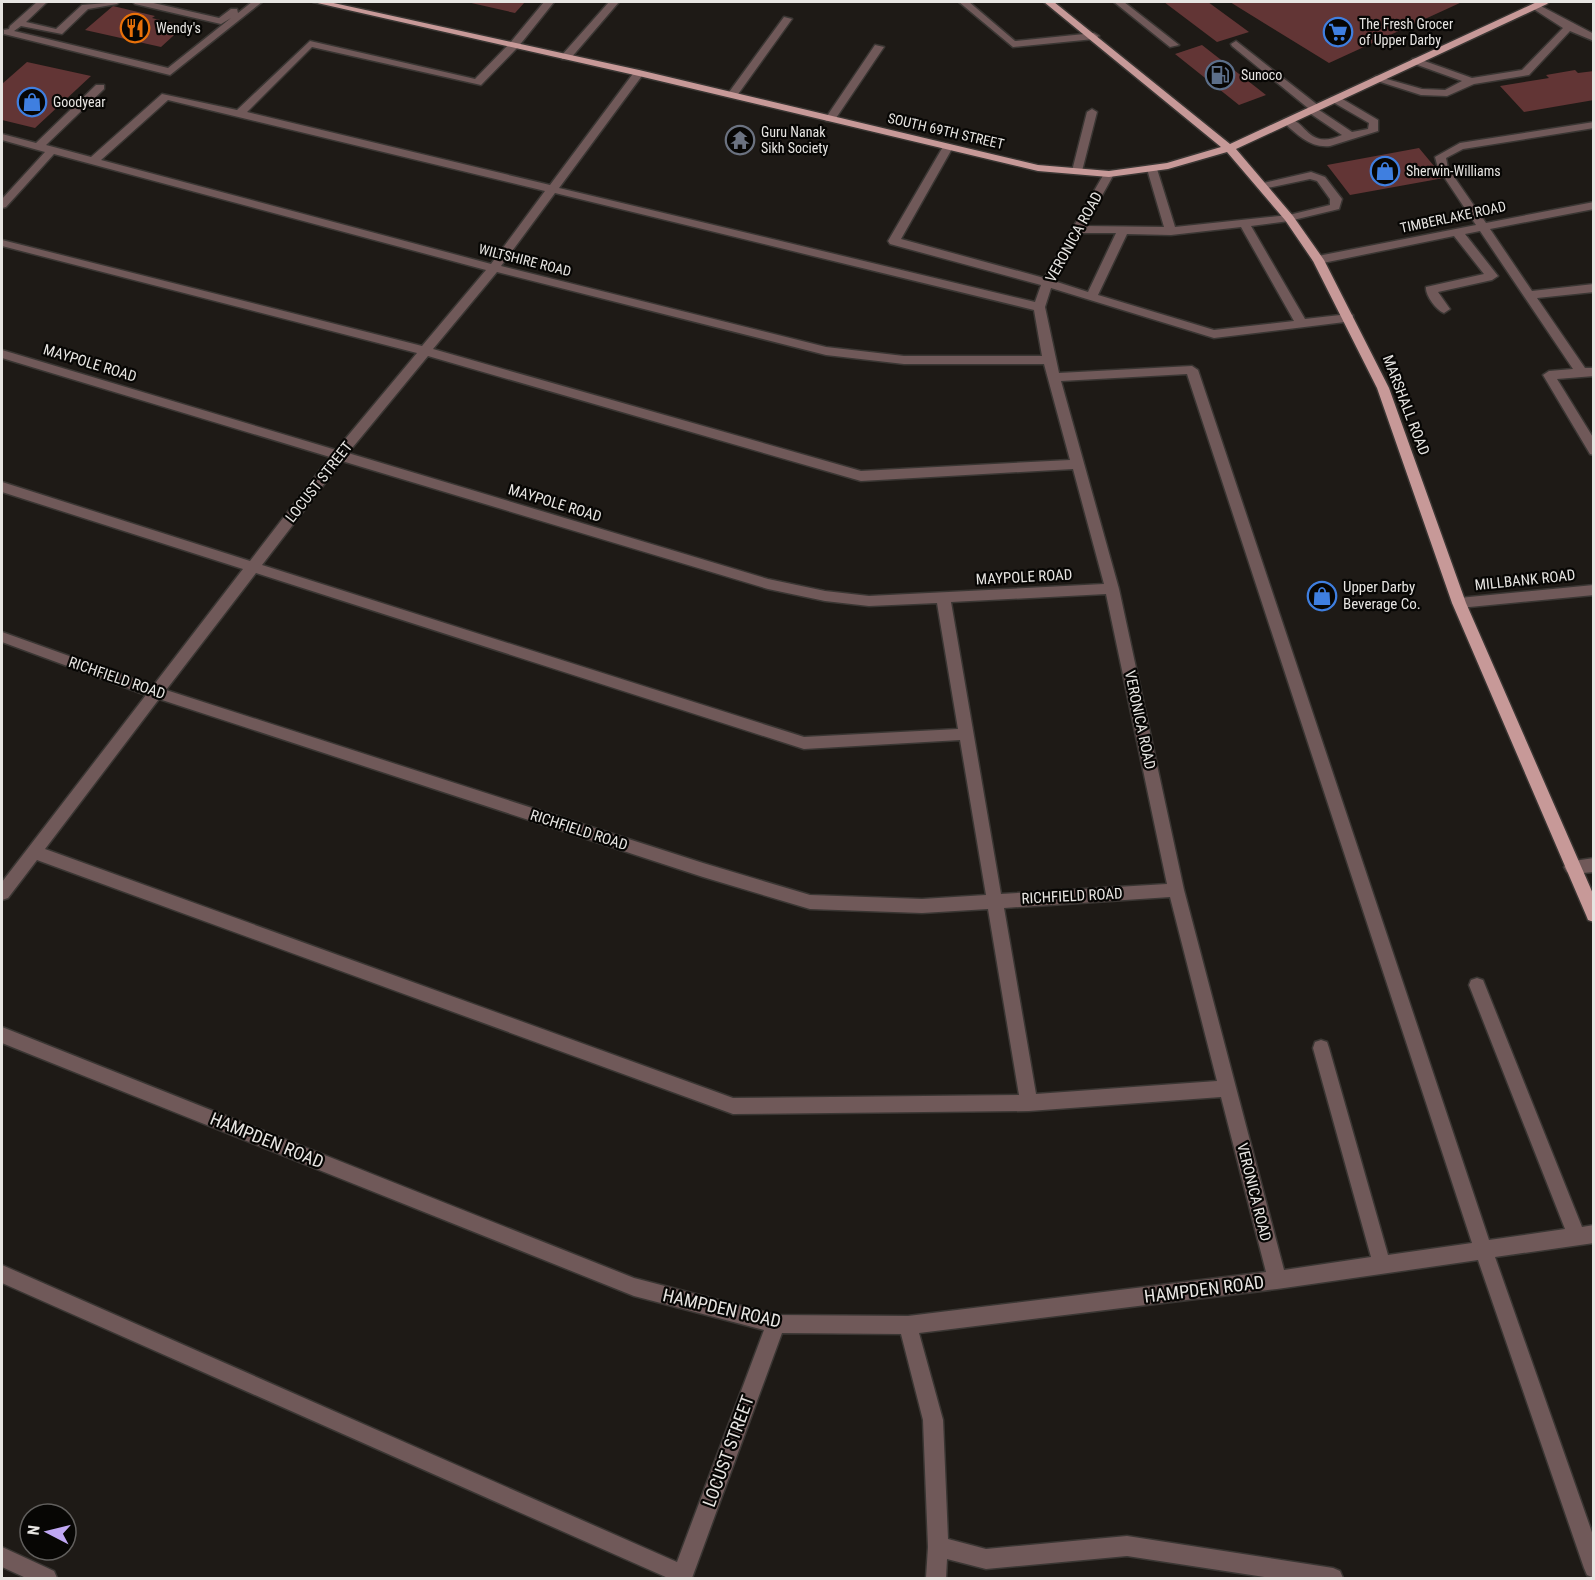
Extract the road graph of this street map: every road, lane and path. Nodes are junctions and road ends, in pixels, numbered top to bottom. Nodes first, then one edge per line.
1 (42, 2) edge
2 (114, 2) edge
3 (138, 2) edge
4 (246, 2) edge
5 (257, 2) edge
6 (318, 2) edge
7 (549, 2) edge
8 (614, 2) edge
9 (964, 2) edge
10 (1049, 2) edge
11 (1119, 2) edge
12 (343, 4) edge
13 (1540, 4) edge
14 (787, 19) dead end
15 (19, 23) junction
16 (1569, 27) junction
17 (5, 35) edge
18 (1094, 36) junction
19 (1593, 38) edge
20 (1236, 44) dead end
21 (514, 45) junction
22 (1174, 45) dead end
23 (879, 47) dead end
24 (566, 57) junction
25 (1416, 61) junction
26 (639, 73) junction
27 (1376, 80) junction
28 (1471, 81) junction
29 (100, 87) dead end
30 (732, 95) junction
31 (1335, 99) junction
32 (1313, 109) junction
33 (1092, 112) dead end
34 (240, 113) junction
35 (830, 119) junction
36 (1288, 121) junction
37 (1593, 126) edge
38 (1350, 135) junction
39 (2, 137) edge
40 (38, 147) junction
41 (948, 147) junction
42 (1229, 148) junction
43 (52, 150) junction
44 (93, 161) junction
45 (1152, 169) junction
46 (1077, 171) junction
47 (1109, 174) junction
48 (1263, 186) junction
49 (554, 188) junction
50 (2, 205) edge
51 (1593, 205) edge
52 (1289, 218) junction
53 (1244, 223) junction
54 (1482, 226) junction
55 (1077, 229) junction
56 (1123, 230) junction
57 (1171, 231) junction
58 (1457, 231) junction
59 (2, 243) edge
60 (1318, 260) junction
61 (494, 268) junction
62 (1047, 283) junction
63 (1593, 288) edge
64 (1529, 295) junction
65 (1092, 296) junction
66 (1039, 307) junction
67 (1444, 309) dead end
68 (1349, 318) junction
69 (1301, 323) junction
70 (425, 351) junction
71 (2, 354) edge
72 (1049, 360) junction
73 (1588, 372) edge
74 (1053, 377) junction
75 (1593, 451) edge
76 (339, 455) junction
77 (1077, 464) junction
78 (2, 487) edge
79 (254, 566) junction
80 (1112, 589) junction
81 (1593, 590) edge
82 (943, 598) junction
83 (1459, 603) junction
84 (2, 637) edge
85 (156, 693) junction
86 (967, 734) junction
87 (33, 852) junction
88 (1593, 865) edge
89 (1572, 867) junction
90 (1176, 890) junction
91 (2, 893) edge
92 (996, 901) junction
93 (1593, 915) edge
94 (1477, 985) dead end
95 (2, 1035) edge
96 (1322, 1048) dead end
97 (1228, 1088) junction
98 (1029, 1103) junction
99 (1585, 1235) edge
100 (1483, 1248) junction
101 (1382, 1264) junction
102 (2, 1274) edge
103 (1277, 1280) junction
104 (776, 1324) junction
105 (908, 1325) junction
106 (938, 1546) junction
107 (2, 1557) edge
108 (1593, 1568) edge
109 (682, 1576) edge
110 (47, 1578) edge
111 (936, 1578) edge
112 (1333, 1578) edge

1 - 15 street
2 - 15 street
3 - 4 street
5 - 17 street
6 - 12 main road, SOUTH 69TH STREET
7 - 21 street
8 - 24 street
9 - 18 street
10 - 18 main road, MARSHALL ROAD
11 - 22 street
12 - 21 main road, SOUTH 69TH STREET
13 - 16 street
13 - 25 main road, SOUTH 69TH STREET
14 - 30 street
15 - 17 street
16 - 19 street
16 - 28 street
18 - 42 main road, MARSHALL ROAD
20 - 32 street
21 - 24 main road, SOUTH 69TH STREET
21 - 34 street
23 - 35 street
24 - 26 main road, SOUTH 69TH STREET
25 - 27 main road, SOUTH 69TH STREET
25 - 28 street
26 - 30 main road, SOUTH 69TH STREET
26 - 49 street, LOCUST STREET
27 - 28 street
27 - 31 main road, SOUTH 69TH STREET
29 - 40 street
30 - 35 main road, SOUTH 69TH STREET
31 - 32 main road, SOUTH 69TH STREET
31 - 38 street
32 - 36 main road, SOUTH 69TH STREET
32 - 38 street
33 - 46 street
34 - 44 street
34 - 49 street
35 - 41 main road, SOUTH 69TH STREET
36 - 38 street
36 - 42 main road, SOUTH 69TH STREET
37 - 54 street
39 - 40 street, WILTSHIRE ROAD
40 - 43 street, WILTSHIRE ROAD
41 - 46 main road, SOUTH 69TH STREET
41 - 62 street
42 - 45 main road, SOUTH 69TH STREET
42 - 48 main road, MARSHALL ROAD
43 - 44 street, WILTSHIRE ROAD
43 - 50 street
44 - 61 street, WILTSHIRE ROAD
45 - 47 main road, SOUTH 69TH STREET
45 - 57 street
46 - 47 main road, SOUTH 69TH STREET
47 - 55 street, VERONICA ROAD
48 - 52 main road, MARSHALL ROAD
48 - 52 street
49 - 61 street, LOCUST STREET
49 - 66 street
51 - 54 street, TIMBERLAKE ROAD
52 - 53 street
52 - 60 main road, MARSHALL ROAD
53 - 57 street
53 - 69 street
54 - 58 street, TIMBERLAKE ROAD
54 - 64 street
55 - 56 street
55 - 62 street, VERONICA ROAD
56 - 57 street
56 - 65 street
58 - 60 street, TIMBERLAKE ROAD
58 - 67 street
59 - 70 street
60 - 68 main road, MARSHALL ROAD
61 - 70 street, LOCUST STREET
61 - 72 street, WILTSHIRE ROAD
62 - 65 street
62 - 66 street, VERONICA ROAD
63 - 64 street
64 - 73 street
65 - 69 street
66 - 72 street, VERONICA ROAD
68 - 69 street
68 - 83 main road, MARSHALL ROAD
70 - 76 street, LOCUST STREET
70 - 77 street
71 - 76 street, MAYPOLE ROAD
72 - 74 street, VERONICA ROAD
73 - 75 street
74 - 77 street, VERONICA ROAD
74 - 100 street
76 - 79 street, LOCUST STREET
76 - 82 street, MAYPOLE ROAD
77 - 80 street, VERONICA ROAD
78 - 79 street
79 - 85 street, LOCUST STREET
79 - 86 street
80 - 82 street, MAYPOLE ROAD
80 - 90 street, VERONICA ROAD
81 - 83 street, MILLBANK ROAD
82 - 86 street
83 - 89 main road, MARSHALL ROAD
84 - 85 street, RICHFIELD ROAD
85 - 87 street, LOCUST STREET
85 - 92 street, RICHFIELD ROAD
86 - 92 street
87 - 91 street, LOCUST STREET
87 - 98 street
88 - 89 street
89 - 93 main road, MARSHALL ROAD
90 - 92 street, RICHFIELD ROAD
90 - 97 street, VERONICA ROAD
92 - 98 street
94 - 99 street
95 - 104 street, HAMPDEN ROAD
96 - 101 street
97 - 98 street
97 - 103 street, VERONICA ROAD
99 - 100 street, HAMPDEN ROAD
100 - 101 street, HAMPDEN ROAD
100 - 108 street
101 - 103 street, HAMPDEN ROAD
102 - 109 street
103 - 105 street, HAMPDEN ROAD
104 - 105 street, HAMPDEN ROAD
104 - 109 street, LOCUST STREET
105 - 106 street
106 - 111 street
106 - 112 street
107 - 110 street

